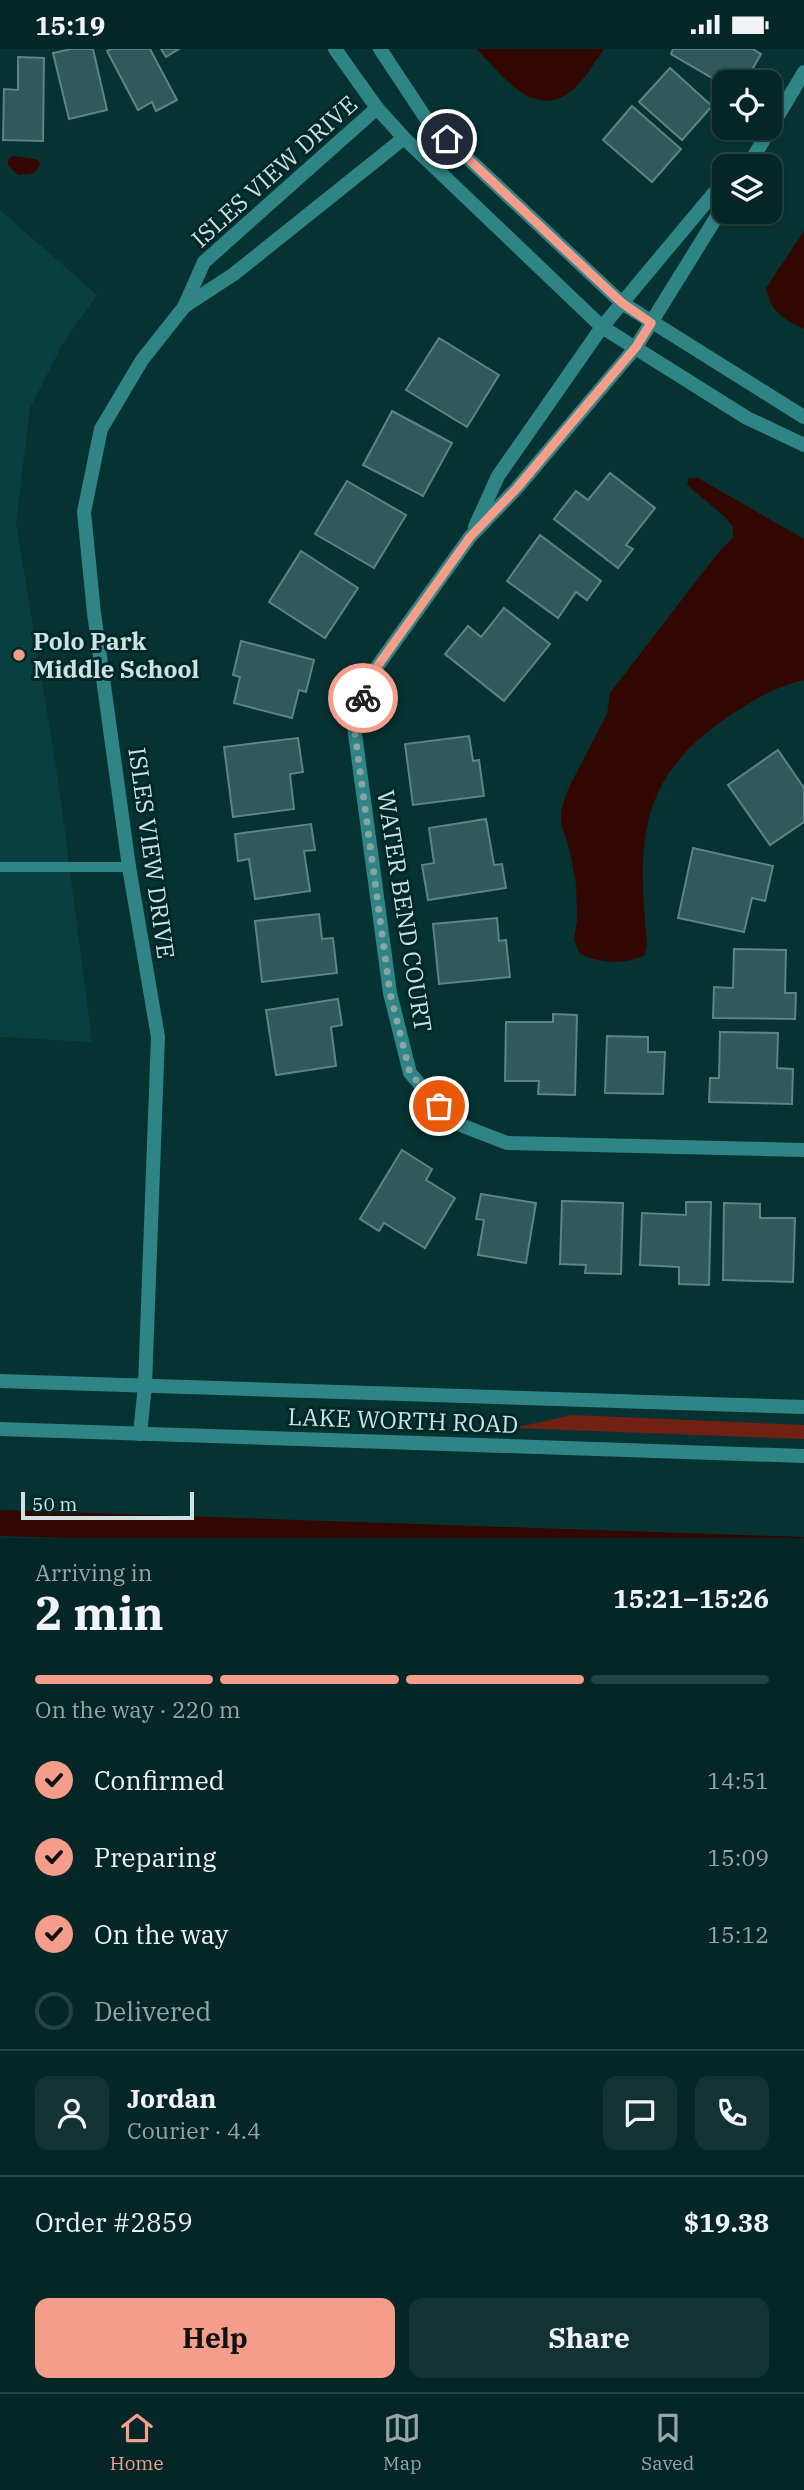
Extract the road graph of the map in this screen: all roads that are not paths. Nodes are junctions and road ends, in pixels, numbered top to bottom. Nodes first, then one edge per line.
1 (335, 49) edge
2 (380, 49) edge
3 (804, 72) edge
4 (377, 108) junction
5 (782, 111) edge
6 (404, 138) junction
7 (759, 140) edge
8 (747, 154) edge
9 (712, 195) edge
10 (712, 224) edge
11 (622, 303) junction
12 (184, 307) junction
13 (651, 323) junction
14 (602, 327) junction
15 (636, 347) junction
16 (804, 417) edge
17 (804, 445) edge
18 (470, 537) junction
19 (0, 867) edge
20 (129, 867) junction
21 (804, 1150) edge
22 (0, 1381) edge
23 (145, 1385) junction
24 (804, 1407) edge
25 (0, 1429) edge
26 (140, 1434) junction
27 (804, 1456) edge

1 - 4 street
2 - 11 street
3 - 5 street
4 - 6 street
4 - 12 street, ISLES VIEW DRIVE
6 - 12 street, ISLES VIEW DRIVE
6 - 14 street
7 - 8 street
9 - 11 street, WATER BEND COURT
10 - 13 street, WATER BEND COURT
11 - 13 street
11 - 14 street, WATER BEND COURT
12 - 20 street, ISLES VIEW DRIVE
13 - 15 street, WATER BEND COURT
13 - 16 street
14 - 15 street
14 - 18 street, WATER BEND COURT
15 - 17 street
15 - 18 street, WATER BEND COURT
18 - 21 street, WATER BEND COURT
19 - 20 lane
20 - 23 street, ISLES VIEW DRIVE
22 - 23 street, LAKE WORTH ROAD
23 - 24 street, LAKE WORTH ROAD
23 - 26 street, ISLES VIEW DRIVE
25 - 26 street, LAKE WORTH ROAD
26 - 27 street, LAKE WORTH ROAD

